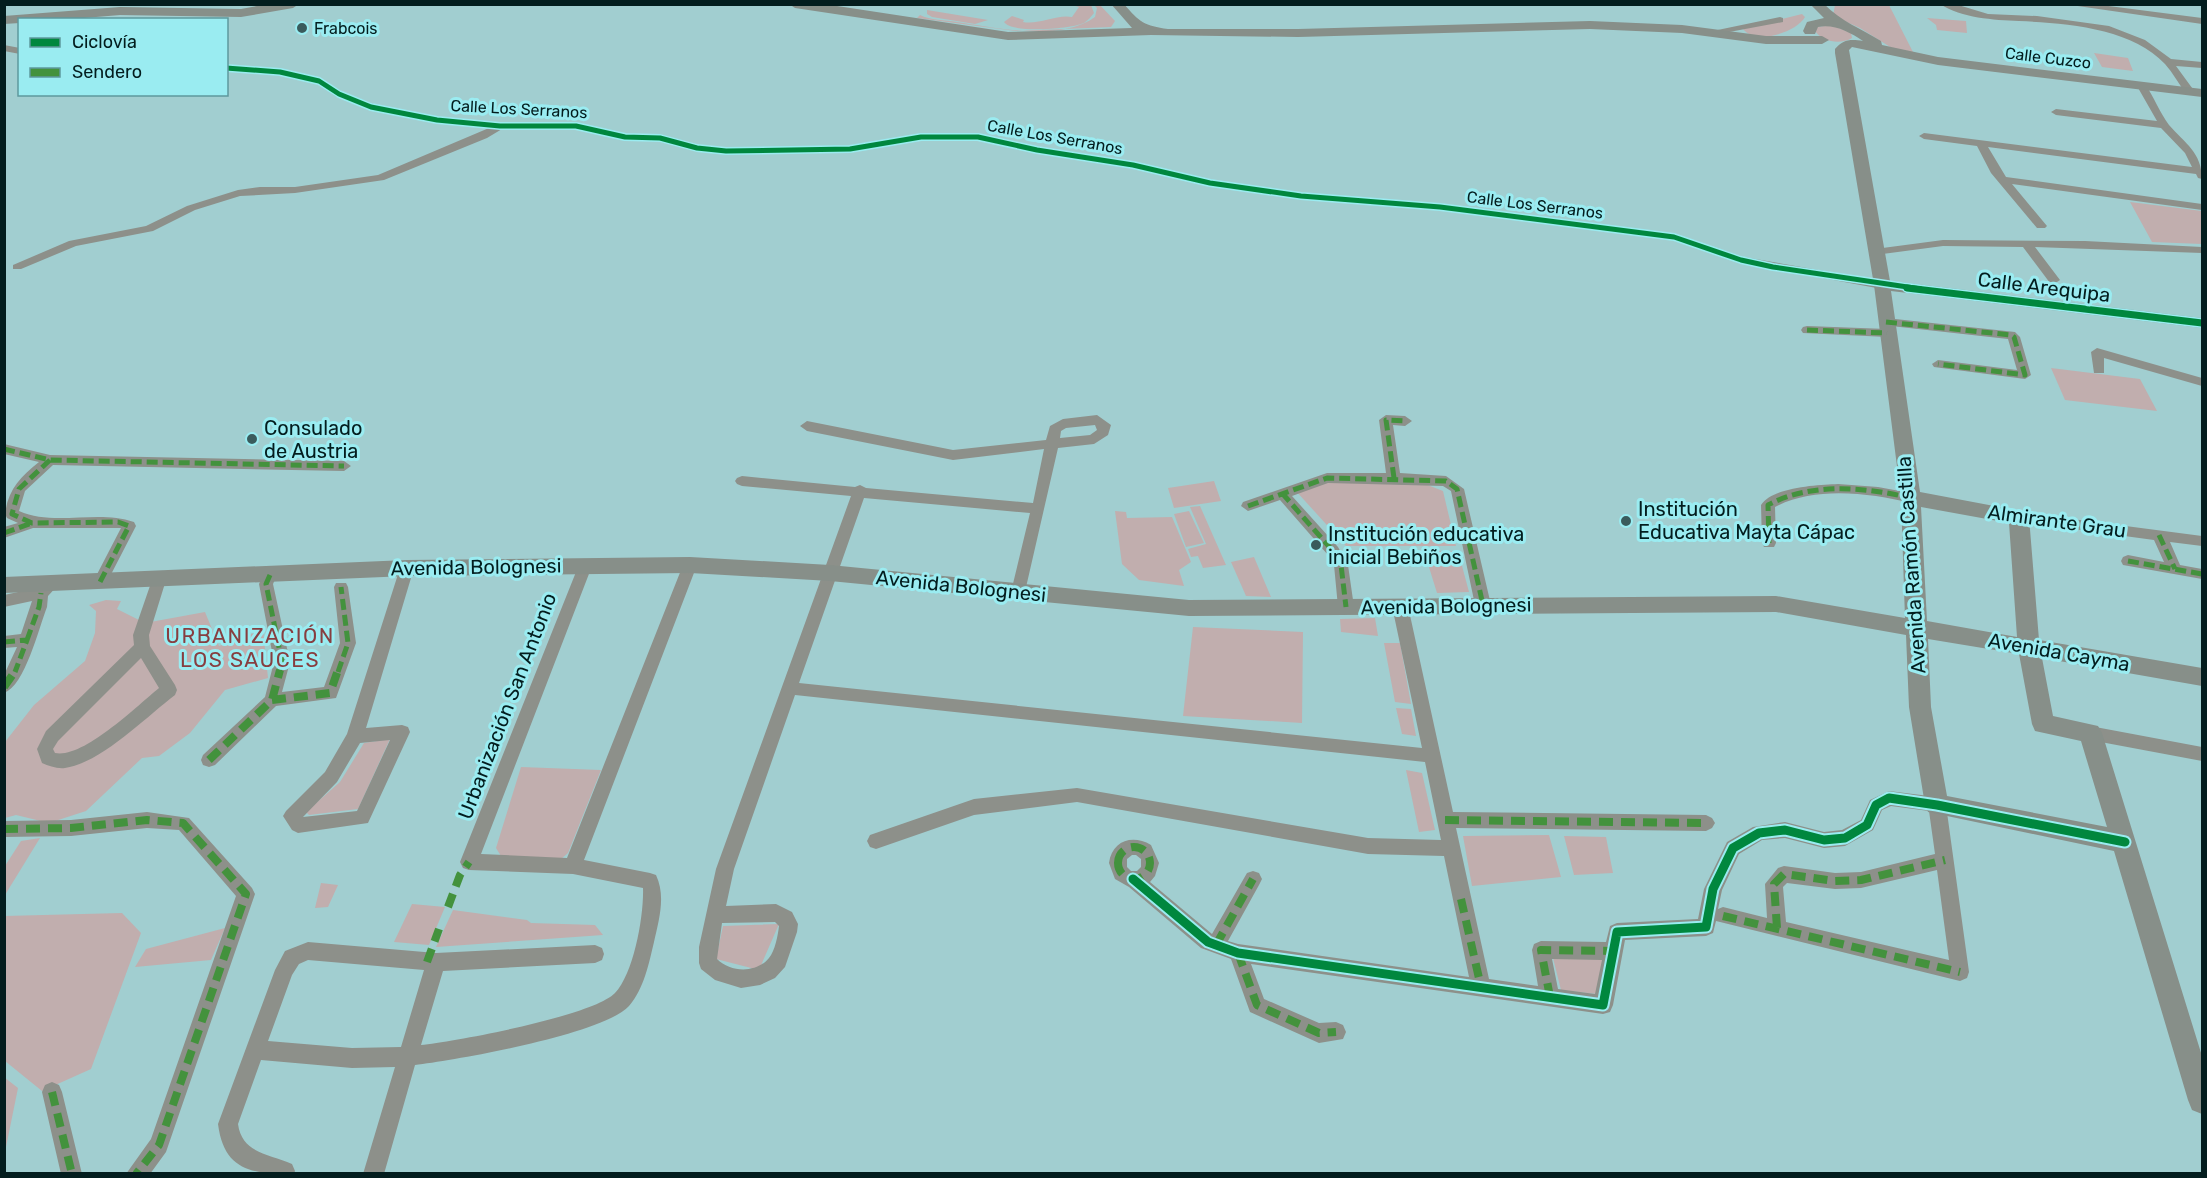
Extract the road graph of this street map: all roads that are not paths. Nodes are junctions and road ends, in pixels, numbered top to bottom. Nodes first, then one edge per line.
1 (293, 4) edge
2 (795, 4) edge
3 (1117, 4) edge
4 (1944, 4) edge
5 (2068, 4) edge
6 (1811, 15) edge
7 (27, 18) edge
8 (1780, 20) dead end
9 (2202, 21) edge
10 (1134, 24) junction
11 (1151, 31) junction
12 (1118, 33) junction
13 (1748, 35) junction
14 (1841, 42) junction
15 (2168, 62) junction
16 (2202, 65) edge
17 (228, 68) edge
18 (2142, 86) junction
19 (2196, 93) edge
20 (2056, 112) dead end
21 (2164, 125) junction
22 (500, 126) junction
23 (1924, 136) dead end
24 (1981, 143) junction
25 (2190, 152) junction
26 (2202, 152) edge
27 (2201, 173) edge
28 (2004, 180) junction
29 (2202, 207) edge
30 (2041, 226) dead end
31 (2027, 244) junction
32 (2202, 250) edge
33 (1875, 252) junction
34 (17, 267) dead end
35 (2054, 280) dead end
36 (1882, 285) junction
37 (2202, 323) edge
38 (1887, 327) junction
39 (1807, 330) dead end
40 (1938, 364) dead end
41 (2099, 370) dead end
42 (2202, 382) edge
43 (1405, 421) dead end
44 (807, 426) dead end
45 (4, 449) edge
46 (50, 460) junction
47 (344, 466) dead end
48 (1395, 478) junction
49 (742, 481) dead end
50 (860, 490) junction
51 (1282, 493) junction
52 (1911, 498) junction
53 (1248, 506) dead end
54 (1038, 508) junction
55 (2019, 516) junction
56 (32, 524) junction
57 (4, 533) edge
58 (2159, 535) junction
59 (2202, 541) edge
60 (1769, 543) dead end
61 (2128, 561) dead end
62 (690, 565) junction
63 (585, 566) junction
64 (407, 568) junction
65 (2175, 569) junction
66 (830, 573) junction
67 (2202, 574) edge
68 (270, 575) junction
69 (159, 580) junction
70 (100, 582) junction
71 (4, 585) edge
72 (341, 587) dead end
73 (47, 589) junction
74 (1019, 592) junction
75 (4, 601) edge
76 (1483, 605) junction
77 (1400, 606) junction
78 (1346, 607) junction
79 (1916, 627) junction
80 (27, 640) junction
81 (4, 642) edge
82 (142, 647) junction
83 (2029, 647) junction
84 (2202, 677) edge
85 (4, 687) edge
86 (789, 687) junction
87 (272, 700) junction
88 (2090, 733) junction
89 (355, 736) junction
90 (2202, 754) edge
91 (1431, 756) junction
92 (208, 760) dead end
93 (1937, 805) junction
94 (1445, 820) junction
95 (1706, 823) dead end
96 (4, 829) edge
97 (876, 841) dead end
98 (2125, 842) junction
99 (1450, 848) junction
100 (1945, 860) junction
101 (573, 866) junction
102 (1133, 879) dead end
103 (1253, 879) dead end
104 (716, 915) junction
105 (1723, 916) dead end
106 (1777, 928) junction
107 (1216, 945) junction
108 (1614, 951) junction
109 (1238, 953) junction
110 (596, 954) dead end
111 (436, 962) junction
112 (1481, 987) junction
113 (1550, 997) junction
114 (1336, 1032) dead end
115 (2194, 1045) edge
116 (255, 1049) junction
117 (408, 1057) junction
118 (52, 1092) dead end
119 (2202, 1100) edge
120 (285, 1171) dead end
121 (72, 1173) edge
122 (136, 1173) edge
123 (373, 1173) edge

1 - 7 main road
2 - 12 main road
3 - 10 main road
4 - 15 street
5 - 9 street
6 - 13 main road
6 - 13 main road
6 - 14 main road
6 - 14 main road
8 - 13 street
10 - 11 main road
10 - 12 main road
11 - 12 main road
11 - 13 main road
13 - 14 main road
14 - 18 main road, Calle Cuzco
14 - 33 main road, Avenida Ramón Castilla
15 - 16 street
15 - 19 street
17 - 22 street, Calle Los Serranos
18 - 19 main road, Calle Cuzco
18 - 21 street
20 - 21 street
21 - 25 street
22 - 34 street
22 - 36 street, Calle Los Serranos
23 - 24 street
24 - 27 street
24 - 28 street
25 - 26 street
25 - 27 street
28 - 29 street
28 - 30 street
31 - 32 street
31 - 33 street
31 - 35 street
33 - 36 main road, Avenida Ramón Castilla
36 - 37 main road, Calle Arequipa
36 - 38 main road, Avenida Ramón Castilla
38 - 39 street
38 - 40 street
38 - 52 main road, Avenida Ramón Castilla
41 - 42 street
43 - 48 street
44 - 54 street
45 - 46 street
46 - 47 street
46 - 56 street
48 - 51 street
48 - 76 street
49 - 50 street
50 - 54 street
50 - 66 street
51 - 53 street
51 - 78 street
52 - 55 main road, Almirante Grau
52 - 60 street
52 - 79 main road, Avenida Ramón Castilla
54 - 74 street
55 - 58 street, Almirante Grau
55 - 83 main road
56 - 57 street
56 - 70 street
58 - 59 street, Almirante Grau
58 - 65 street
61 - 65 street
62 - 63 main road, Avenida Bolognesi
62 - 66 main road, Avenida Bolognesi
62 - 101 street
63 - 64 main road, Avenida Bolognesi
63 - 101 street, Urbanización San Antonio
64 - 68 main road, Avenida Bolognesi
64 - 89 street
65 - 67 street
66 - 74 main road, Avenida Bolognesi
66 - 86 street
68 - 69 main road, Avenida Bolognesi
68 - 87 street
69 - 70 main road, Avenida Bolognesi
69 - 82 street
70 - 73 main road, Avenida Bolognesi
71 - 73 main road, Avenida Bolognesi
72 - 87 street
73 - 75 street
73 - 80 street
74 - 78 main road, Avenida Bolognesi
76 - 77 main road, Avenida Bolognesi
76 - 79 main road, Avenida Bolognesi
77 - 78 main road, Avenida Bolognesi
77 - 91 street
79 - 83 main road, Avenida Cayma
79 - 93 main road, Avenida Ramón Castilla
80 - 81 street
80 - 85 street
82 - 82 street
83 - 84 main road, Avenida Cayma
83 - 88 main road
86 - 91 street
86 - 104 street
87 - 92 street
88 - 90 street
88 - 98 main road
89 - 89 street
91 - 94 street
93 - 98 main road
93 - 100 street, Avenida Ramón Castilla
93 - 108 street
94 - 95 street
94 - 99 street
96 - 122 street
97 - 99 street
98 - 115 main road
99 - 112 street
100 - 106 street
100 - 106 street, Avenida Ramón Castilla
101 - 117 street
102 - 107 street
103 - 107 street
104 - 104 street
105 - 106 street
107 - 109 street
108 - 113 street
108 - 113 street
109 - 112 street
109 - 114 street
110 - 111 street
111 - 116 street
111 - 117 street
112 - 113 street
115 - 119 main road
116 - 117 street
116 - 120 street
117 - 123 street
118 - 121 street

